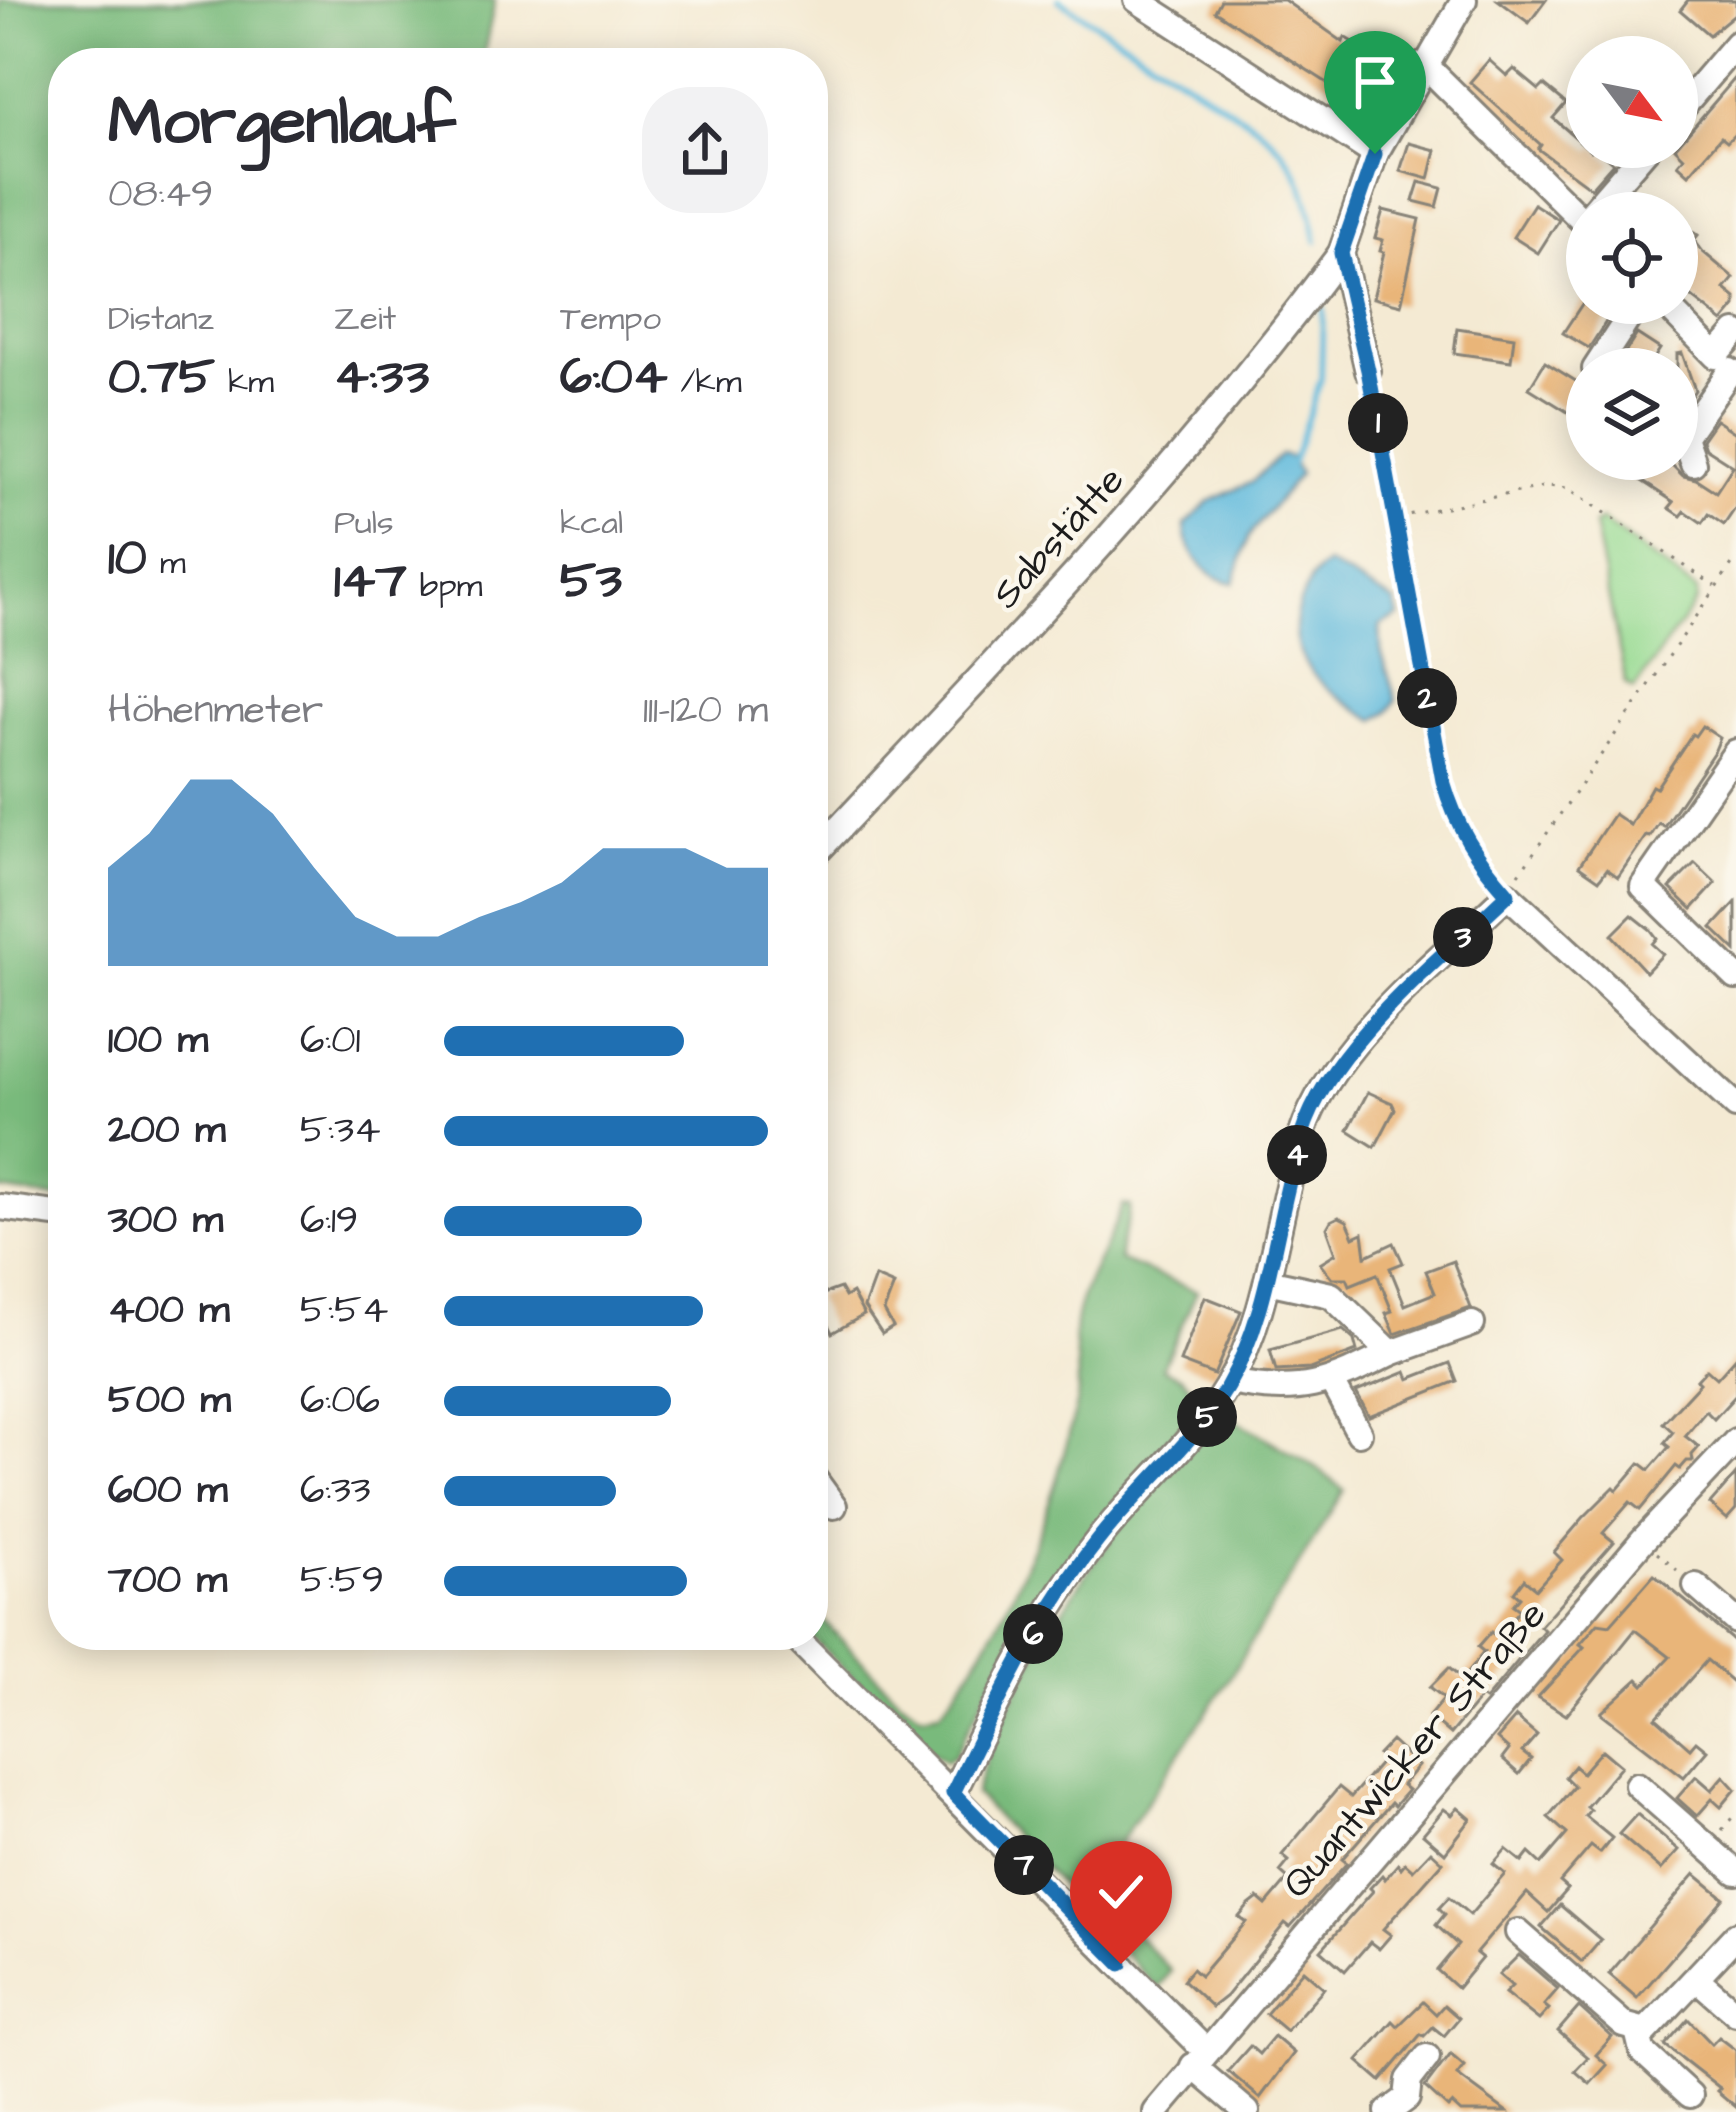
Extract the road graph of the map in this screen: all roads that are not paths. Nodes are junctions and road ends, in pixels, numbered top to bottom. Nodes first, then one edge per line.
1 (1137, 0) edge
2 (1464, 0) edge
3 (1736, 44) edge
4 (1424, 64) junction
5 (1698, 88) edge
6 (1375, 154) junction
7 (1630, 168) edge
8 (1610, 192) edge
9 (1566, 199) edge
10 (1341, 253) junction
11 (1684, 324) edge
12 (1736, 333) edge
13 (1727, 368) edge
14 (1368, 370) road end
15 (1698, 415) edge
16 (1736, 752) edge
17 (828, 840) edge
18 (1736, 977) edge
19 (1736, 1106) edge
20 (0, 1208) edge
21 (48, 1213) edge
22 (1267, 1281) junction
23 (1472, 1324) dead end
24 (1391, 1353) junction
25 (1229, 1382) junction
26 (1332, 1382) junction
27 (1359, 1433) dead end
28 (1736, 1441) edge
29 (828, 1498) edge
30 (834, 1506) dead end
31 (1696, 1586) road end
32 (1736, 1621) edge
33 (808, 1650) edge
34 (1637, 1785) dead end
35 (953, 1793) junction
36 (1736, 1872) edge
37 (1519, 1931) dead end
38 (1736, 1935) edge
39 (1697, 1979) junction
40 (1736, 2013) edge
41 (1637, 2030) junction
42 (1427, 2057) dead end
43 (1199, 2058) junction
44 (1690, 2095) dead end
45 (1397, 2105) edge
46 (1156, 2112) edge
47 (1246, 2112) edge
48 (1430, 2112) edge

1 - 6 street
2 - 4 street
3 - 5 street
4 - 6 street
4 - 9 street
6 - 10 street
7 - 8 street
10 - 14 street
10 - 17 street, Sabstätte
11 - 13 street
12 - 13 street
13 - 15 street
16 - 18 street
19 - 22 street
20 - 21 street
22 - 24 street
22 - 25 street
23 - 24 street
24 - 26 street
25 - 26 street
25 - 35 street
26 - 27 street
28 - 43 street, Quantwicker Straße
29 - 30 street
31 - 32 street
33 - 35 street
34 - 36 street
35 - 43 street
37 - 41 street
38 - 39 street
39 - 40 street
39 - 41 street
41 - 44 street
42 - 45 street
43 - 46 street, Quantwicker Straße
43 - 47 street
45 - 48 street

